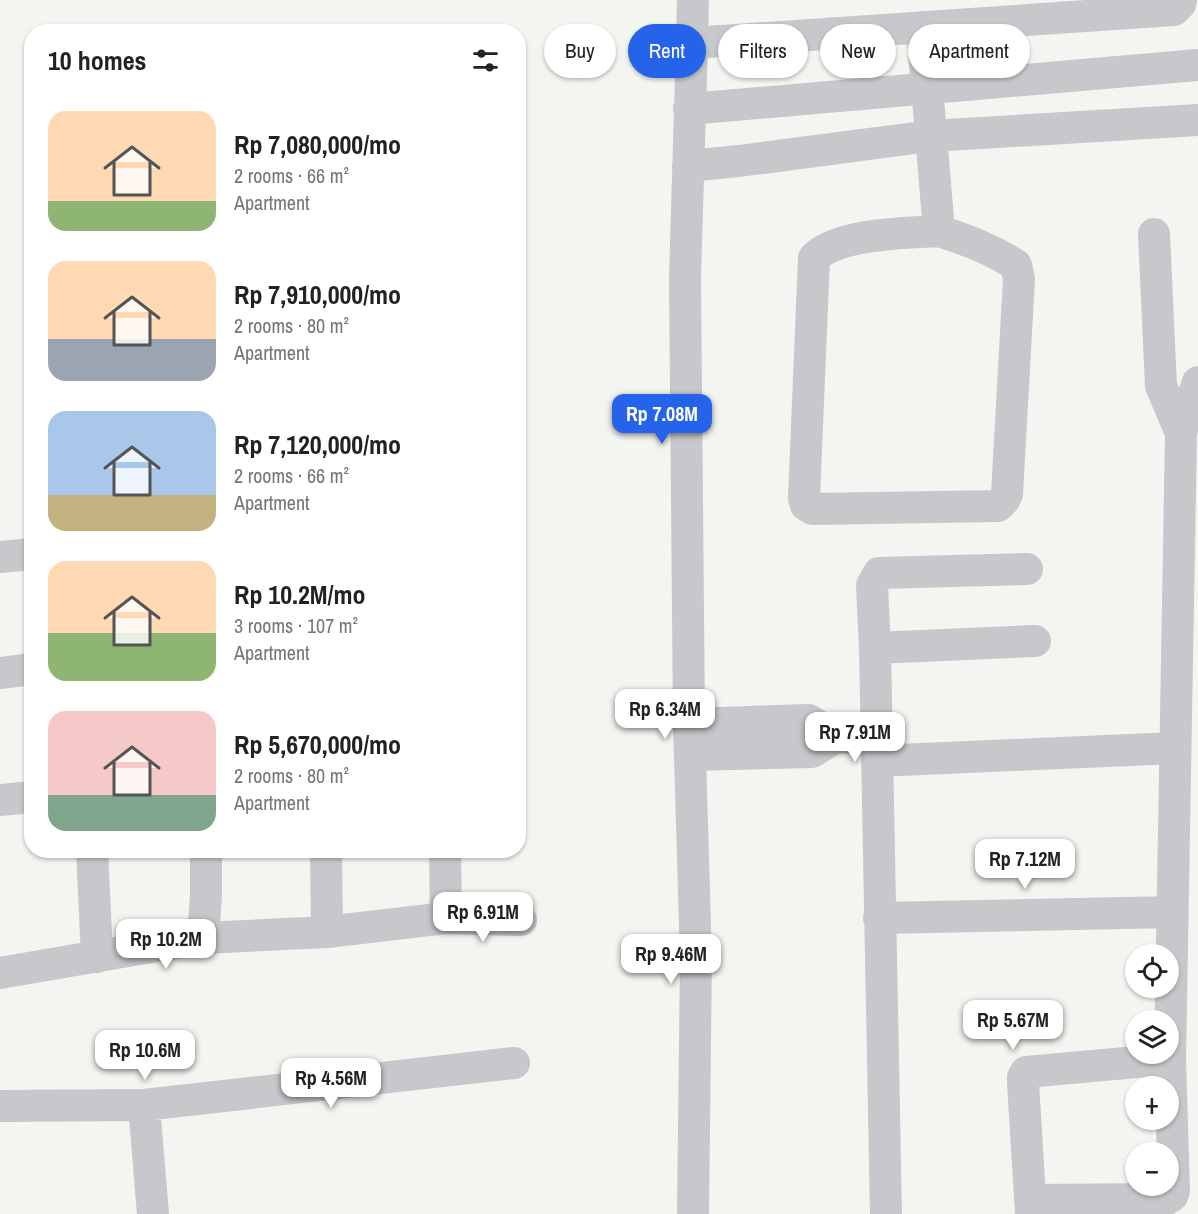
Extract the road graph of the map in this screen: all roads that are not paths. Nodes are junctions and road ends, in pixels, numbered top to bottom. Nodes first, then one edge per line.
1 (693, 0) edge
2 (1181, 0) edge
3 (692, 24) edge
4 (966, 24) edge
5 (908, 28) edge
6 (706, 42) edge
7 (1198, 65) edge
8 (690, 78) edge
9 (926, 78) edge
10 (927, 87) junction
11 (689, 109) junction
12 (1198, 120) edge
13 (930, 136) junction
14 (688, 166) junction
15 (939, 231) junction
16 (1154, 234) dead end
17 (1198, 382) edge
18 (1181, 433) junction
19 (24, 555) edge
20 (0, 557) edge
21 (1027, 569) dead end
22 (1035, 641) dead end
23 (875, 648) junction
24 (24, 670) edge
25 (0, 673) edge
26 (689, 724) junction
27 (836, 737) junction
28 (1174, 748) junction
29 (877, 750) junction
30 (690, 755) junction
31 (24, 798) edge
32 (0, 800) edge
33 (92, 858) edge
34 (206, 858) edge
35 (326, 858) edge
36 (445, 858) edge
37 (1172, 912) junction
38 (446, 918) junction
39 (879, 918) junction
40 (521, 920) dead end
41 (327, 932) junction
42 (203, 938) junction
43 (97, 957) junction
44 (0, 973) edge
45 (1171, 1010) edge
46 (514, 1063) dead end
47 (1125, 1063) edge
48 (1170, 1064) edge
49 (144, 1105) junction
50 (0, 1106) edge
51 (1030, 1207) edge
52 (153, 1214) edge
53 (693, 1214) edge
54 (886, 1214) edge

1 - 3 street
2 - 4 street
5 - 6 street
7 - 10 street
8 - 11 street
9 - 10 street
10 - 11 street
10 - 13 street
11 - 14 street
12 - 13 street
13 - 14 street
13 - 15 street
14 - 26 street
15 - 15 street
16 - 18 street
17 - 18 street
18 - 28 street
19 - 20 street
21 - 23 street
22 - 23 street
23 - 29 street
24 - 25 street
26 - 27 street
26 - 30 street
27 - 29 street
27 - 30 street
28 - 29 street
28 - 37 street
29 - 39 street
30 - 53 street
31 - 32 street
33 - 43 street
34 - 42 street
35 - 41 street
36 - 38 street
37 - 39 street
37 - 45 street
38 - 40 street
38 - 41 street
39 - 54 street
41 - 42 street
42 - 43 street
43 - 44 street
46 - 49 street
47 - 51 street
48 - 51 street
49 - 50 street
49 - 52 street

